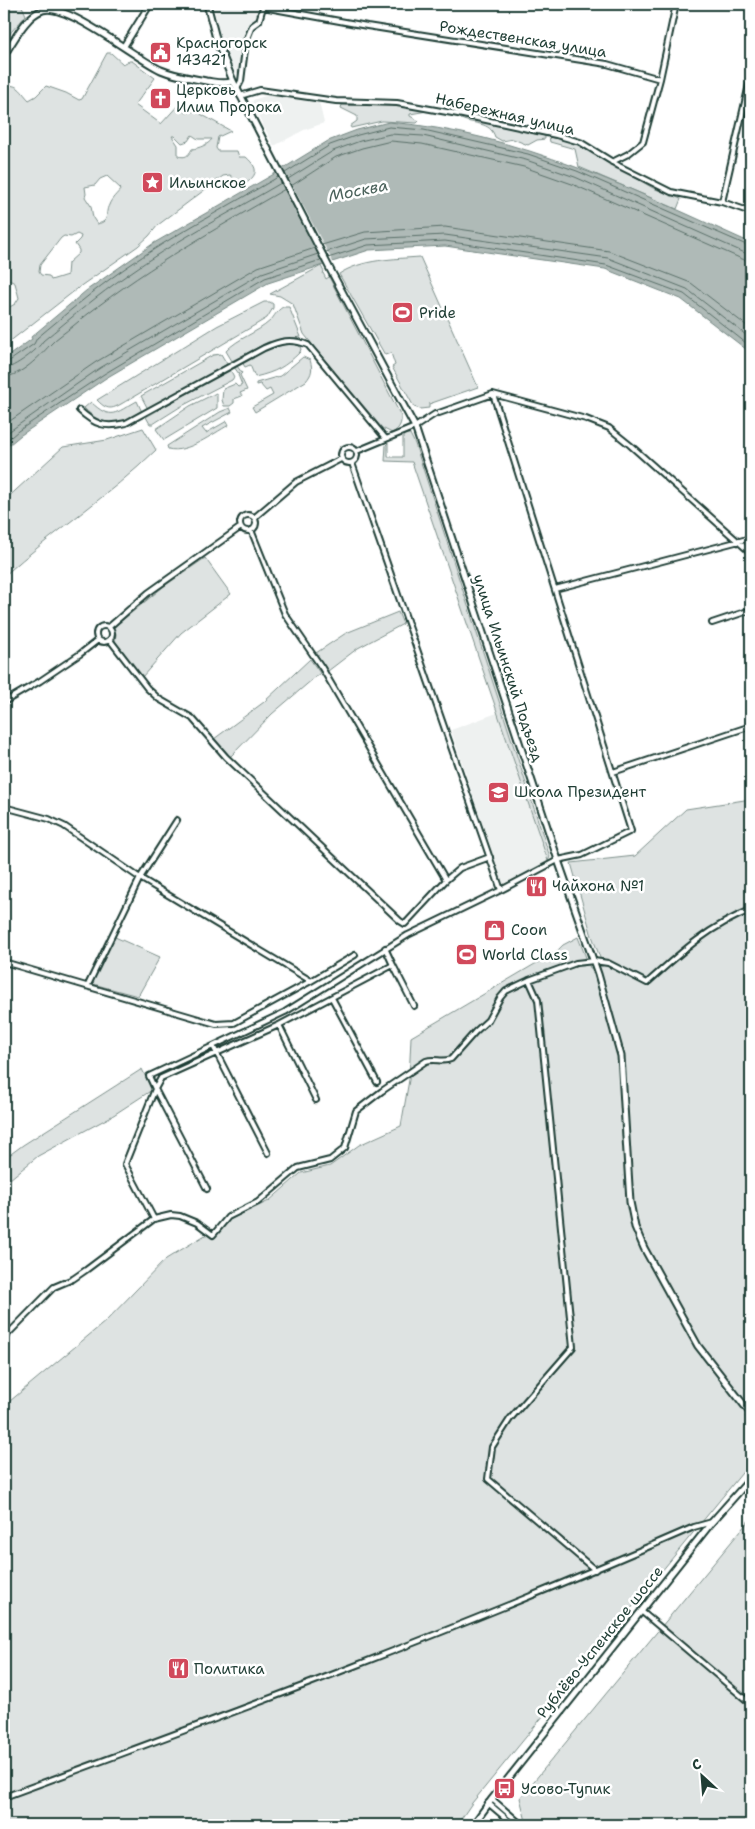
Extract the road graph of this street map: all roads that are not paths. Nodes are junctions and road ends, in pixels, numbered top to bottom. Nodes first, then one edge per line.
1 (150, 4) edge
2 (207, 4) edge
3 (676, 4) edge
4 (46, 6) edge
5 (124, 46) junction
6 (4, 55) edge
7 (751, 76) edge
8 (660, 79) junction
9 (233, 81) junction
10 (237, 89) junction
11 (240, 96) junction
12 (612, 162) junction
13 (722, 202) junction
14 (751, 212) edge
15 (493, 394) junction
16 (79, 410) dead end
17 (415, 426) junction
18 (386, 439) junction
19 (357, 451) junction
20 (342, 459) junction
21 (352, 463) junction
22 (255, 517) junction
23 (242, 527) junction
24 (251, 530) junction
25 (751, 538) edge
26 (739, 542) junction
27 (751, 552) edge
28 (555, 590) junction
29 (751, 610) edge
30 (712, 624) dead end
31 (110, 627) junction
32 (98, 640) junction
33 (110, 640) junction
34 (4, 702) edge
35 (751, 726) edge
36 (612, 772) junction
37 (4, 806) edge
38 (177, 820) dead end
39 (490, 856) junction
40 (558, 860) junction
41 (140, 878) junction
42 (446, 880) junction
43 (501, 890) junction
44 (751, 910) edge
45 (385, 948) junction
46 (355, 955) dead end
47 (594, 961) junction
48 (4, 962) edge
49 (393, 964) junction
50 (529, 980) junction
51 (311, 981) junction
52 (88, 985) junction
53 (332, 998) junction
54 (414, 1006) dead end
55 (279, 1025) junction
56 (213, 1046) junction
57 (217, 1052) junction
58 (377, 1082) dead end
59 (155, 1089) junction
60 (316, 1100) dead end
61 (268, 1153) dead end
62 (207, 1189) dead end
63 (154, 1219) junction
64 (4, 1338) edge
65 (751, 1413) edge
66 (751, 1478) edge
67 (712, 1522) junction
68 (595, 1570) junction
69 (641, 1611) junction
70 (751, 1704) edge
71 (4, 1797) edge
72 (490, 1801) junction
73 (473, 1825) edge
74 (514, 1825) edge
75 (522, 1825) edge

1 - 5 main road
2 - 9 main road, улица Ильинский Подъезд
3 - 8 street
4 - 5 main road
4 - 6 main road
5 - 9 main road
7 - 13 street
8 - 10 street, Рождественская улица
8 - 12 street
9 - 10 main road, улица Ильинский Подъезд
10 - 11 main road, улица Ильинский Подъезд
11 - 12 street, Набережная улица
11 - 17 main road, улица Ильинский Подъезд
12 - 13 street, Набережная улица
13 - 14 street, Набережная улица
15 - 17 street
15 - 26 street
15 - 28 street
16 - 18 street
17 - 18 street
17 - 40 main road, улица Ильинский Подъезд
18 - 19 street
19 - 20 street
19 - 21 street
20 - 21 street
20 - 22 street
21 - 39 street
22 - 23 street
22 - 24 street
23 - 24 street
23 - 31 street
24 - 42 street
25 - 26 street
26 - 27 street
26 - 28 street
28 - 36 street
29 - 30 street
31 - 32 street
31 - 33 street
32 - 33 street
32 - 34 street
33 - 42 street
35 - 36 street
36 - 40 street
37 - 41 street
38 - 41 street
39 - 42 street
39 - 43 street
40 - 43 street
40 - 47 main road, улица Ильинский Подъезд
41 - 51 street
41 - 52 street
43 - 45 street
44 - 47 street
45 - 49 street
45 - 56 street
46 - 51 street
47 - 50 street
47 - 65 main road, улица Ильинский Подъезд
48 - 52 street
49 - 53 street
49 - 54 street
50 - 63 street
50 - 68 street
51 - 52 street
53 - 55 street
53 - 58 street
55 - 57 street
55 - 60 street
56 - 57 street
56 - 59 street
57 - 59 street
57 - 61 street
59 - 62 street
59 - 63 street
63 - 64 street
66 - 67 main road, Рублёво-Успенское шоссе
67 - 68 street
67 - 69 main road, Рублёво-Успенское шоссе
68 - 71 street
69 - 70 street
69 - 72 main road, Рублёво-Успенское шоссе
72 - 73 main road, Рублёво-Успенское шоссе
72 - 74 street
72 - 75 street

